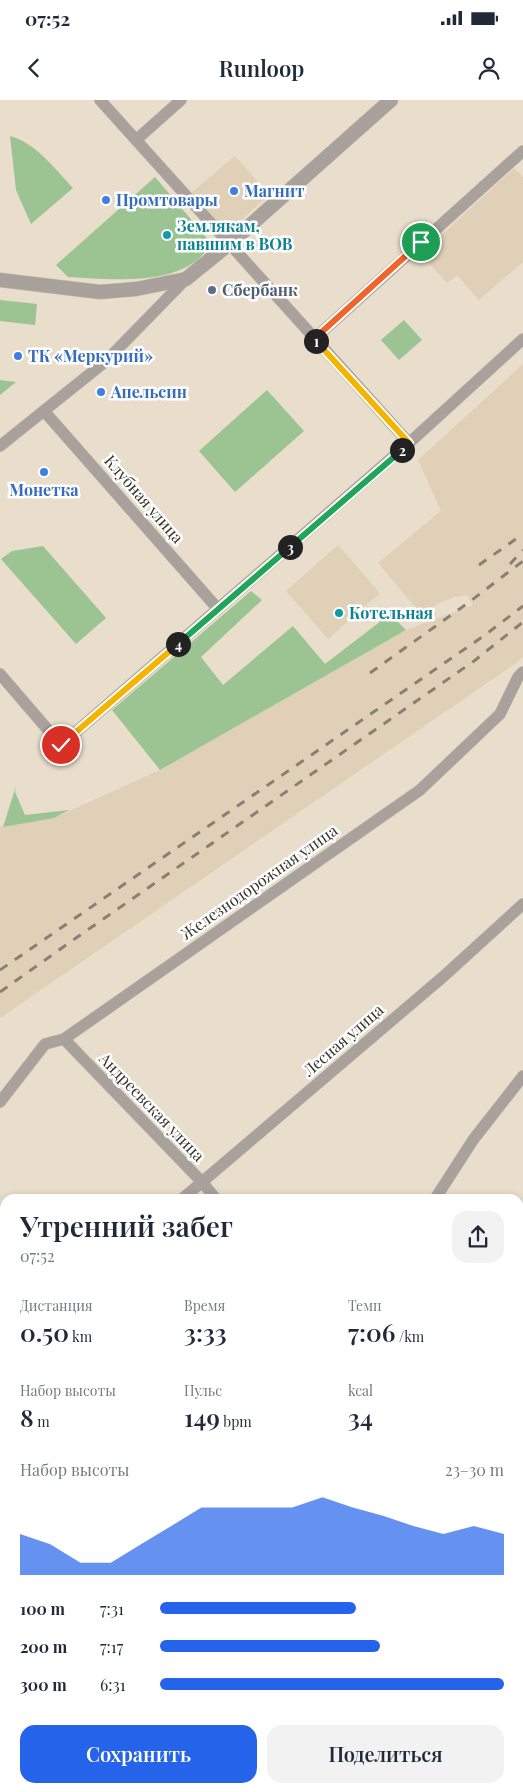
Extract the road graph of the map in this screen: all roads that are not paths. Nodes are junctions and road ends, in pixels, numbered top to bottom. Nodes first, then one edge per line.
1 (100, 100) edge
2 (181, 100) edge
3 (391, 100) edge
4 (136, 140) junction
5 (523, 151) edge
6 (229, 244) junction
7 (186, 279) junction
8 (0, 280) edge
9 (314, 339) junction
10 (523, 339) edge
11 (44, 411) junction
12 (409, 443) junction
13 (0, 446) edge
14 (218, 609) junction
15 (523, 672) edge
16 (0, 674) edge
17 (523, 904) edge
18 (64, 1039) junction
19 (523, 1076) edge
20 (0, 1102) edge
21 (202, 1182) junction
22 (188, 1194) edge
23 (212, 1194) edge
24 (438, 1194) edge

1 - 4 street
2 - 4 street
3 - 6 street
4 - 6 street
5 - 9 street
6 - 7 street
6 - 9 street
7 - 8 street
7 - 11 street
9 - 12 street
10 - 12 street
11 - 13 street
11 - 14 street, Клубная улица
12 - 14 street
14 - 16 street
15 - 18 street, Железнодорожная улица
17 - 21 street, Лесная улица
18 - 20 street, Железнодорожная улица
18 - 21 street, Андреевская улица
19 - 24 street
21 - 22 street, Лесная улица
21 - 23 street, Андреевская улица

